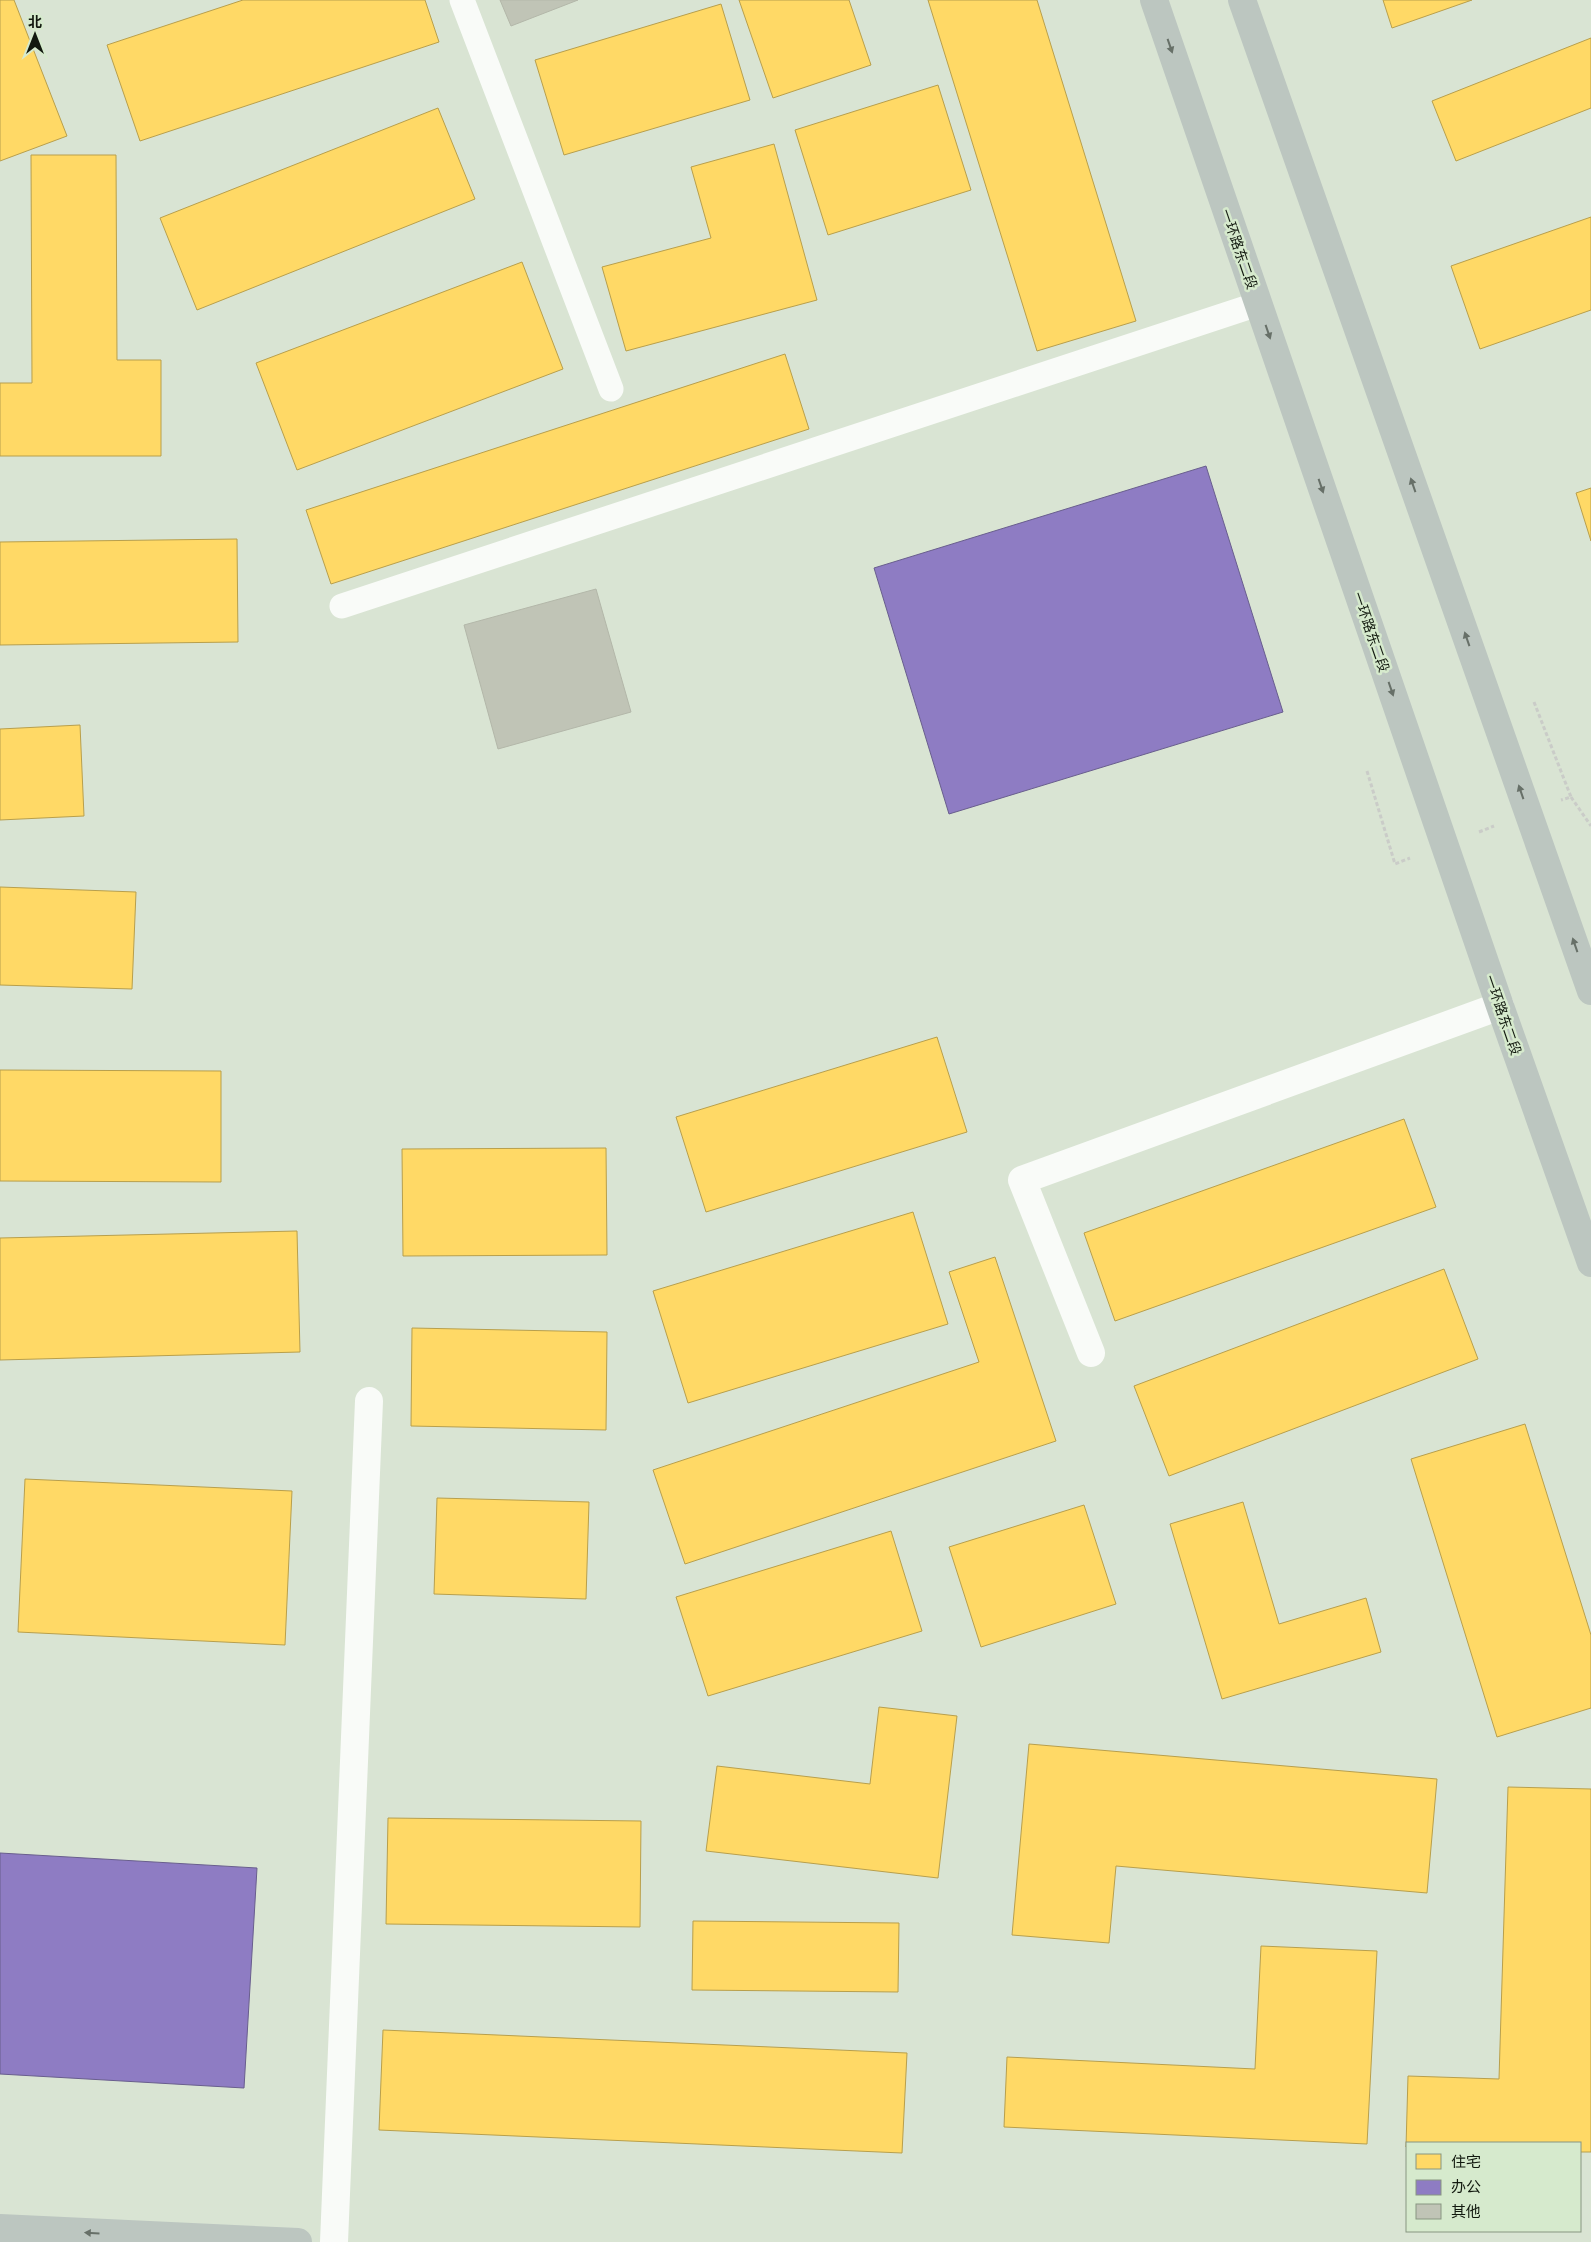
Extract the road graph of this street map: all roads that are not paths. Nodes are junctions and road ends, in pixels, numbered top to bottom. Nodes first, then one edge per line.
1 (462, 0) edge
2 (1154, 0) edge
3 (1242, 0) edge
4 (1258, 304) junction
5 (611, 389) dead end
6 (342, 606) dead end
7 (1591, 991) edge
8 (1500, 1006) junction
9 (1591, 1263) edge
10 (1091, 1353) dead end
11 (369, 1400) dead end
12 (0, 2228) edge
13 (298, 2242) edge
14 (334, 2242) edge

1 - 5 lane
2 -> 4 main road, 一环路东二段
7 -> 3 main road
4 - 6 lane
4 -> 8 main road, 一环路东二段
8 - 9 main road, 一环路东二段
8 - 10 street
11 - 14 street
13 -> 12 main road

